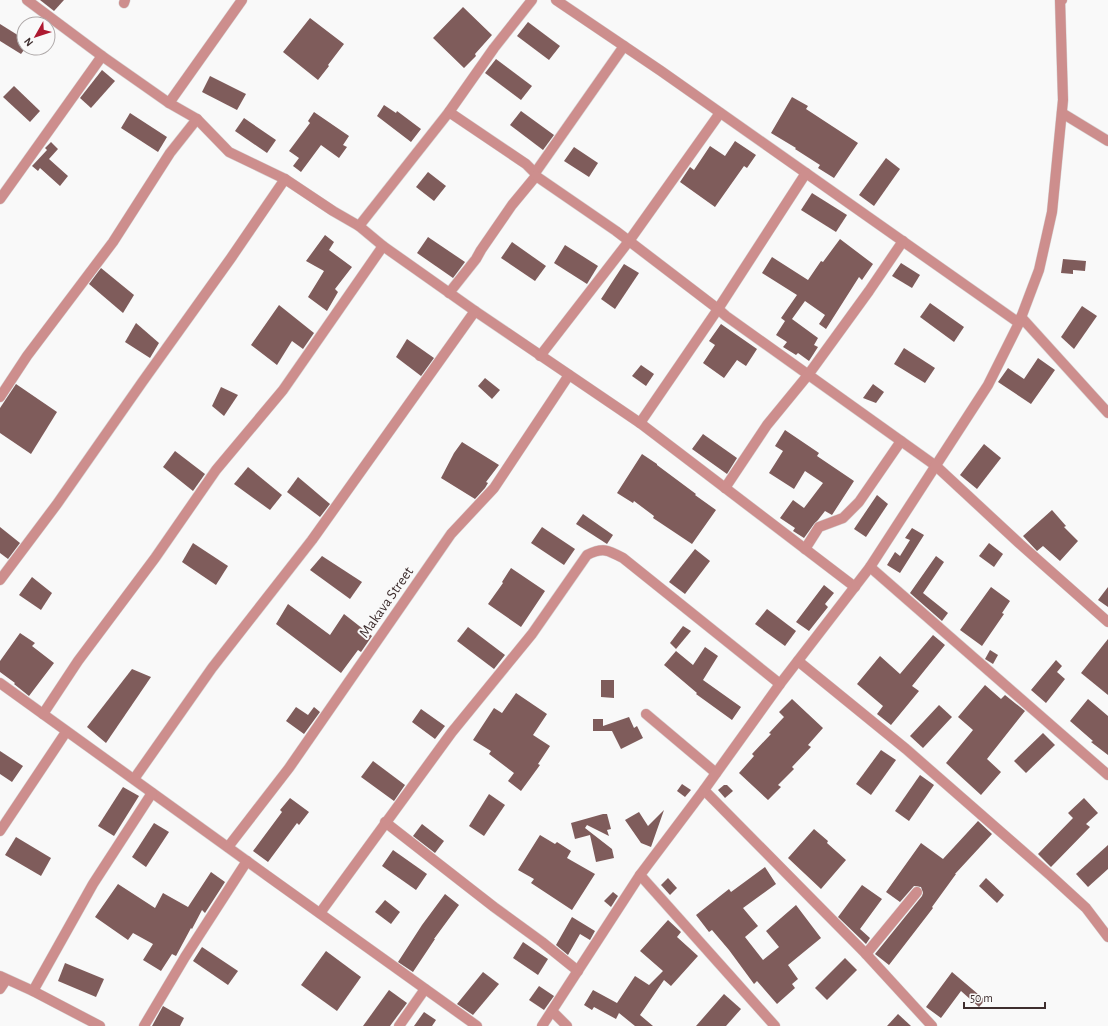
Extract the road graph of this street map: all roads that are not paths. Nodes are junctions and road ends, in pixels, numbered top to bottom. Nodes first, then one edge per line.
1 (27, 0) edge
2 (242, 0) edge
3 (532, 0) edge
4 (556, 0) edge
5 (1062, 0) edge
6 (624, 46) junction
7 (102, 56) junction
8 (169, 103) junction
9 (449, 112) junction
10 (720, 113) junction
11 (1062, 113) junction
12 (197, 119) junction
13 (1108, 142) edge
14 (806, 173) junction
15 (536, 174) junction
16 (285, 179) junction
17 (0, 199) edge
18 (360, 226) junction
19 (629, 241) junction
20 (903, 241) junction
21 (383, 246) junction
22 (449, 293) junction
23 (718, 309) junction
24 (475, 311) junction
25 (1020, 320) junction
26 (540, 356) junction
27 (569, 375) junction
28 (808, 375) junction
29 (0, 397) edge
30 (1104, 402) edge
31 (1108, 413) edge
32 (640, 423) junction
33 (901, 441) junction
34 (936, 466) junction
35 (725, 488) junction
36 (805, 549) junction
37 (870, 566) junction
38 (0, 580) edge
39 (855, 587) junction
40 (1108, 622) edge
41 (798, 661) junction
42 (0, 683) edge
43 (780, 684) junction
44 (43, 714) junction
45 (646, 714) dead end
46 (66, 732) junction
47 (716, 773) junction
48 (1108, 775) edge
49 (134, 779) junction
50 (704, 790) junction
51 (152, 793) junction
52 (385, 822) junction
53 (0, 832) edge
54 (228, 847) junction
55 (247, 861) junction
56 (640, 876) junction
57 (917, 892) dead end
58 (320, 913) junction
59 (1108, 937) edge
60 (866, 954) junction
61 (578, 971) junction
62 (3, 978) edge
63 (0, 989) edge
64 (425, 989) junction
65 (33, 991) junction
66 (552, 1011) junction
67 (100, 1026) edge
68 (144, 1026) edge
69 (399, 1026) edge
70 (477, 1026) edge
71 (542, 1026) edge
72 (567, 1026) edge
73 (775, 1026) edge
74 (932, 1026) edge

1 - 7 street
2 - 8 street
3 - 9 street
4 - 6 street
5 - 11 street
6 - 10 street
6 - 15 street
7 - 8 street
7 - 17 street
8 - 12 street
9 - 15 street
9 - 18 street
10 - 14 street
10 - 19 street
11 - 13 street
11 - 25 street
12 - 16 street
12 - 29 street
14 - 20 street
14 - 23 street
15 - 19 street
15 - 22 street
16 - 18 street
16 - 38 street
18 - 21 street
19 - 23 street
19 - 26 street
20 - 25 street
20 - 28 street
21 - 22 street
21 - 44 street
22 - 24 street
23 - 28 street
23 - 32 street
24 - 26 street
24 - 49 street
25 - 30 street
25 - 34 street
26 - 27 street
27 - 32 street
27 - 54 street, Makava Street
28 - 33 street
28 - 35 street
30 - 31 street
32 - 35 street
33 - 34 street
33 - 36 street
34 - 37 street
34 - 40 street
35 - 36 street
36 - 39 street
37 - 39 street
37 - 48 street
39 - 41 street
41 - 43 street
41 - 59 street
42 - 44 street
43 - 47 street
43 - 52 street
44 - 46 street
45 - 47 street
46 - 49 street
46 - 53 street
47 - 50 street
49 - 51 street
50 - 56 street
50 - 60 street
51 - 54 street
51 - 65 street
52 - 58 street
52 - 61 street
54 - 55 street
55 - 58 street
55 - 68 street
56 - 61 street
56 - 73 street
57 - 60 street
58 - 64 street
60 - 74 street
61 - 66 street
62 - 63 street
62 - 65 street
64 - 69 street
64 - 70 street
65 - 67 street
66 - 71 street
66 - 72 street

